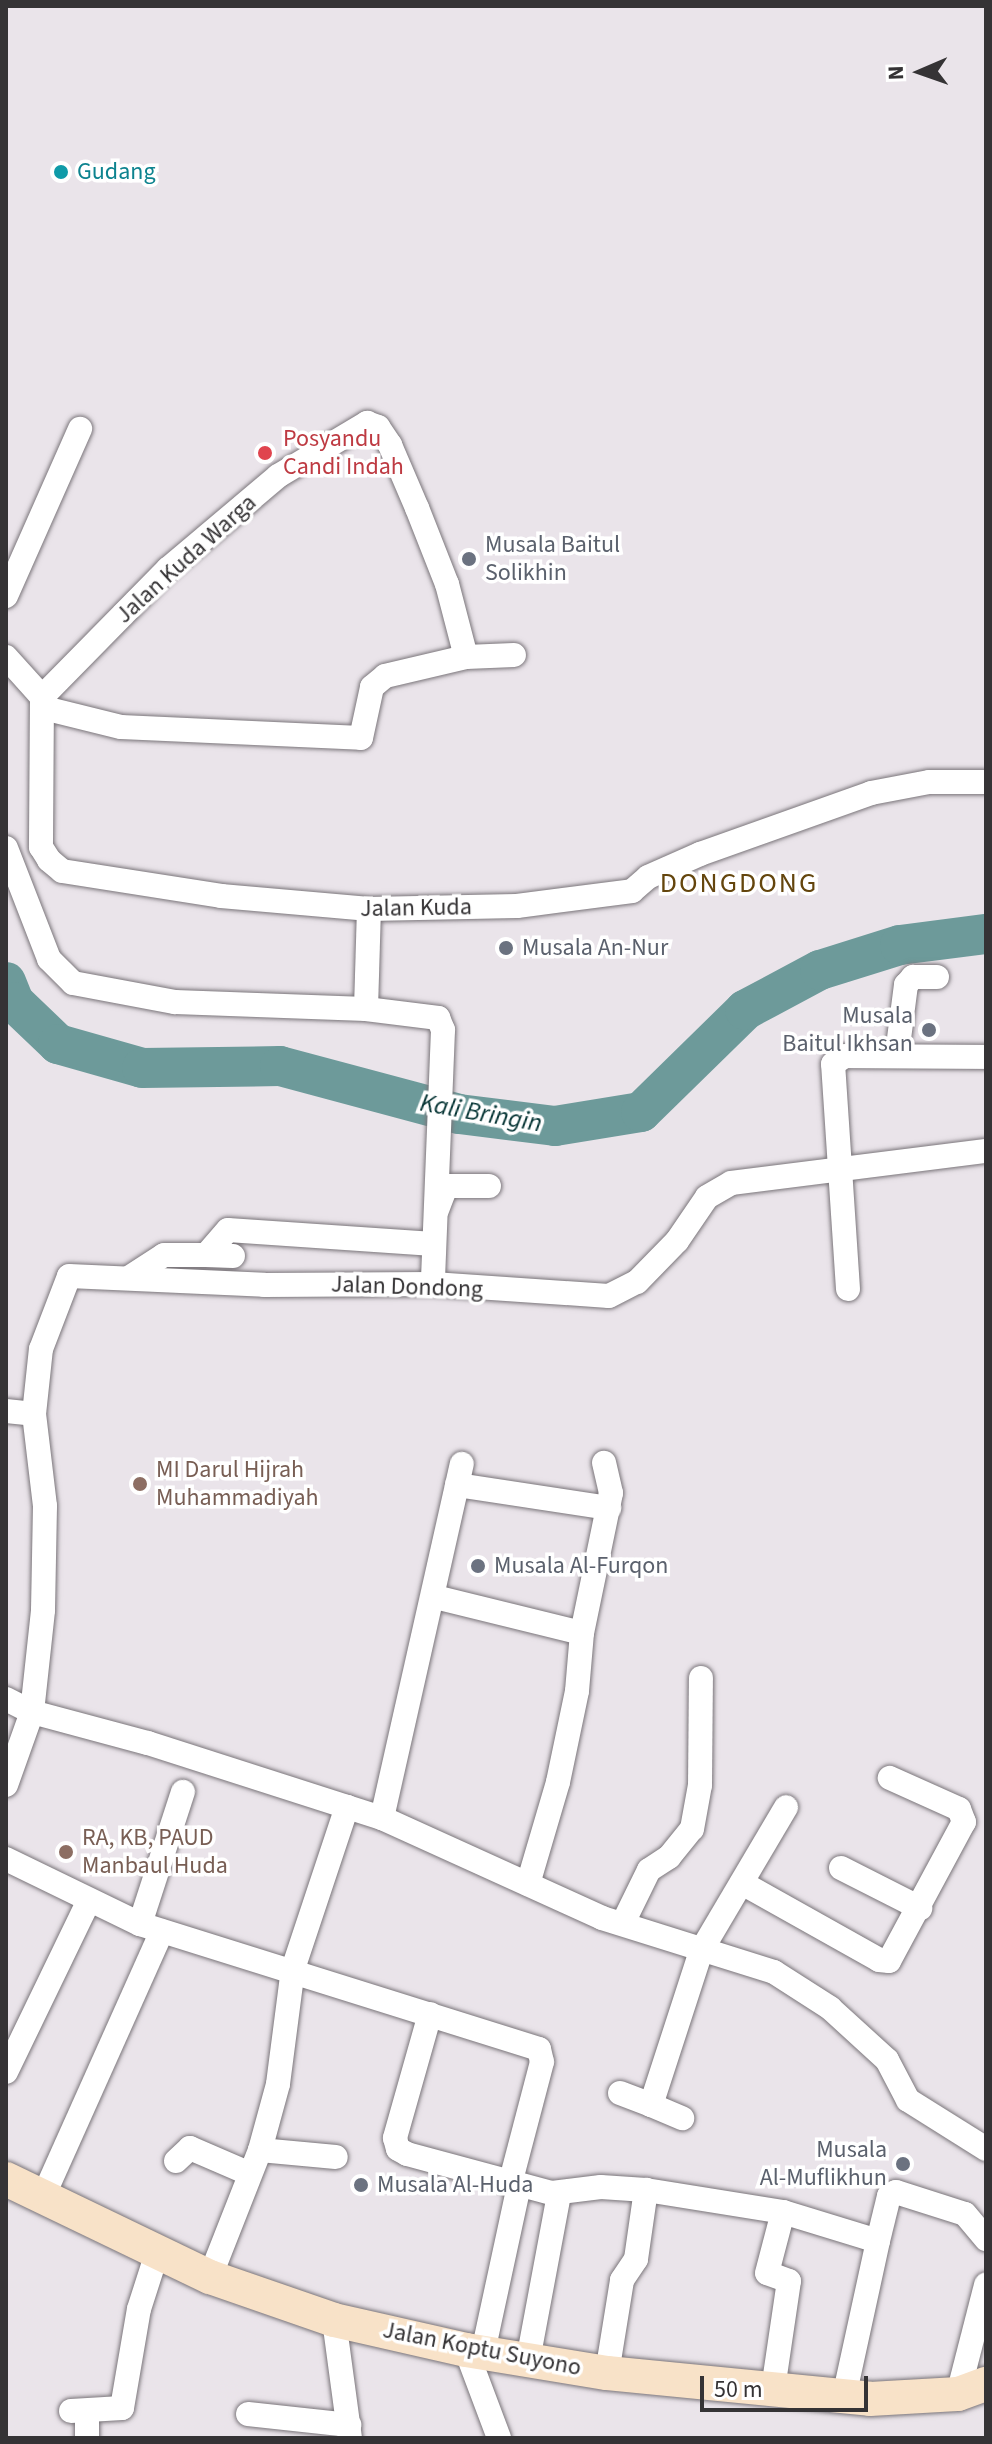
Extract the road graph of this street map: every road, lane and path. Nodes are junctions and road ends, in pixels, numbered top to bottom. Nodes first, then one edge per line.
1 (80, 429) dead end
2 (6, 596) edge
3 (514, 655) dead end
4 (6, 657) edge
5 (466, 657) junction
6 (43, 703) junction
7 (986, 782) edge
8 (6, 848) edge
9 (369, 909) junction
10 (937, 977) dead end
11 (366, 1009) junction
12 (897, 1054) junction
13 (986, 1057) edge
14 (986, 1151) edge
15 (838, 1166) junction
16 (489, 1186) dead end
17 (435, 1212) junction
18 (434, 1244) junction
19 (206, 1255) junction
20 (233, 1256) dead end
21 (130, 1277) junction
22 (433, 1284) junction
23 (848, 1289) dead end
24 (6, 1411) edge
25 (34, 1414) junction
26 (604, 1463) dead end
27 (609, 1508) junction
28 (435, 1597) junction
29 (582, 1633) junction
30 (701, 1678) dead end
31 (6, 1699) edge
32 (32, 1712) junction
33 (890, 1778) dead end
34 (6, 1785) edge
35 (183, 1792) dead end
36 (347, 1807) junction
37 (786, 1807) dead end
38 (382, 1818) junction
39 (6, 1859) edge
40 (841, 1868) dead end
41 (742, 1883) junction
42 (528, 1884) junction
43 (89, 1900) junction
44 (920, 1908) junction
45 (623, 1923) junction
46 (151, 1928) junction
47 (701, 1951) junction
48 (293, 1969) junction
49 (430, 2014) junction
50 (6, 2072) edge
51 (620, 2093) dead end
52 (651, 2105) junction
53 (682, 2118) dead end
54 (986, 2149) edge
55 (260, 2150) junction
56 (336, 2157) dead end
57 (176, 2161) dead end
58 (250, 2174) junction
59 (6, 2179) edge
60 (514, 2185) junction
61 (646, 2190) junction
62 (559, 2195) junction
63 (43, 2197) junction
64 (783, 2212) junction
65 (986, 2239) edge
66 (878, 2241) junction
67 (157, 2253) junction
68 (210, 2277) junction
69 (986, 2285) edge
70 (334, 2320) junction
71 (474, 2351) junction
72 (528, 2360) junction
73 (607, 2373) junction
74 (773, 2389) junction
75 (972, 2389) edge
76 (844, 2397) junction
77 (248, 2414) dead end
78 (349, 2432) edge
79 (87, 2438) edge
80 (499, 2438) edge

1 - 2 street
3 - 5 street
4 - 6 street
5 - 6 street
5 - 6 street, Jalan Kuda Warga
6 - 9 street, Jalan Kuda
7 - 9 street, Jalan Kuda
8 - 11 street
9 - 11 street
10 - 12 street
11 - 17 street
12 - 13 street
12 - 15 street
14 - 15 street, Jalan Dondong
15 - 22 street, Jalan Dondong
15 - 23 street
16 - 17 street
17 - 18 street
18 - 19 street
18 - 22 street
19 - 20 street
19 - 21 street
21 - 22 street, Jalan Dondong
21 - 25 street, Jalan Dondong
24 - 25 street
25 - 32 street
26 - 27 street
27 - 28 street
27 - 29 street
28 - 29 street
28 - 38 street
29 - 42 street
30 - 45 street
31 - 32 street
32 - 34 street
32 - 36 street
33 - 44 street
35 - 46 street
36 - 38 street
36 - 48 street
37 - 41 street
38 - 42 street
39 - 43 street
40 - 44 street
41 - 44 street
41 - 47 street
42 - 45 street
43 - 46 street
43 - 50 street
45 - 47 street
46 - 48 street
46 - 63 street
47 - 52 street
47 - 54 street
48 - 49 street
48 - 55 street
49 - 60 street
49 - 60 street
51 - 52 street
52 - 53 street
55 - 56 street
55 - 58 street
57 - 58 street
58 - 68 street
59 - 63 main road, Jalan Koptu Suyono
60 - 62 street
60 - 71 street
61 - 62 street
61 - 64 street
61 - 73 street
62 - 72 street
63 - 67 main road, Jalan Koptu Suyono
64 - 66 street
64 - 74 street
65 - 66 street
66 - 76 street
67 - 68 main road, Jalan Koptu Suyono
67 - 79 street
68 - 70 main road, Jalan Koptu Suyono
69 - 75 street
70 - 71 main road, Jalan Koptu Suyono
70 - 78 street
71 - 72 main road, Jalan Koptu Suyono
71 - 80 street
72 - 73 main road, Jalan Koptu Suyono
73 - 74 main road, Jalan Koptu Suyono
74 - 76 main road, Jalan Koptu Suyono
75 - 76 main road, Jalan Koptu Suyono
77 - 78 street

